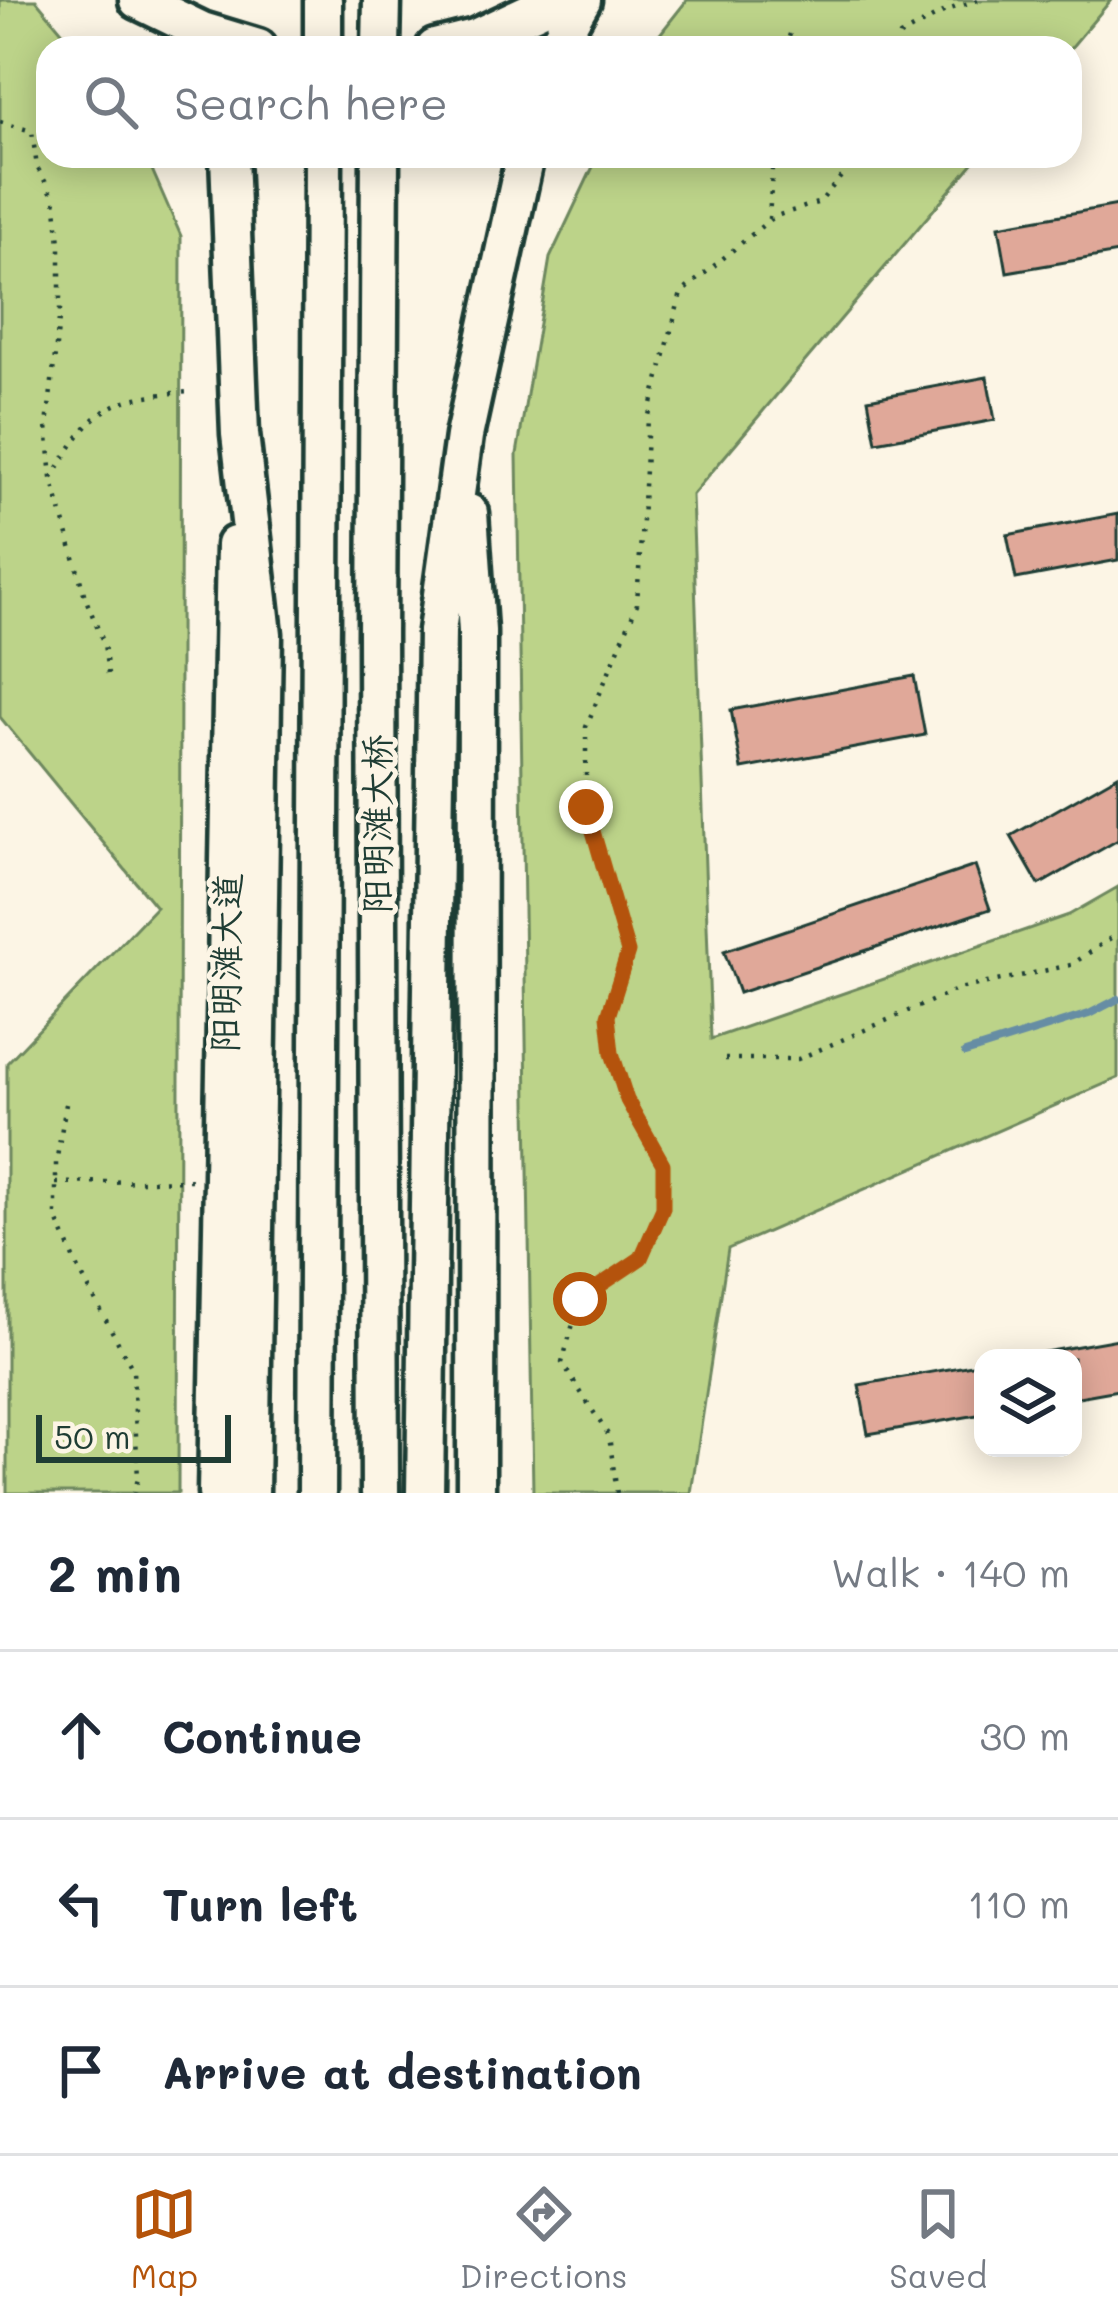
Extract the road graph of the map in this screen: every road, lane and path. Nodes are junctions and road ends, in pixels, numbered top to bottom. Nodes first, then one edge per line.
1 (139, 0) edge
2 (323, 0) edge
3 (382, 0) edge
4 (556, 0) edge
5 (582, 0) edge
6 (978, 0) edge
7 (171, 36) edge
8 (218, 36) edge
9 (323, 36) edge
10 (381, 36) edge
11 (479, 36) edge
12 (562, 36) edge
13 (900, 36) edge
14 (0, 122) edge
15 (36, 155) edge
16 (39, 168) edge
17 (229, 168) edge
18 (322, 168) edge
19 (380, 168) edge
20 (522, 168) edge
21 (772, 168) edge
22 (848, 168) edge
23 (769, 219) junction
24 (193, 392) dead end
25 (240, 434) junction
26 (464, 436) junction
27 (52, 478) junction
28 (108, 674) dead end
29 (1118, 932) edge
30 (725, 1059) dead end
31 (66, 1104) dead end
32 (192, 1180) dead end
33 (56, 1183) junction
34 (134, 1493) edge
35 (217, 1493) edge
36 (250, 1493) edge
37 (317, 1493) edge
38 (380, 1493) edge
39 (425, 1493) edge
40 (476, 1493) edge
41 (616, 1493) edge

1 - 7 highway
1 - 8 highway
2 - 9 highway
3 - 10 highway
4 - 11 highway
5 - 12 highway
6 - 13 path
14 - 15 path
16 - 27 path
17 - 25 highway
18 - 37 highway, 阳明滩大桥
19 - 38 highway, 阳明滩大桥
20 - 26 highway
21 - 23 path
22 - 23 path
23 - 41 path
24 - 27 path
25 - 35 highway, 阳明滩大道
25 - 36 highway
26 - 39 highway
26 - 40 highway
27 - 28 path
29 - 30 path
31 - 33 path
32 - 33 path
33 - 34 path

